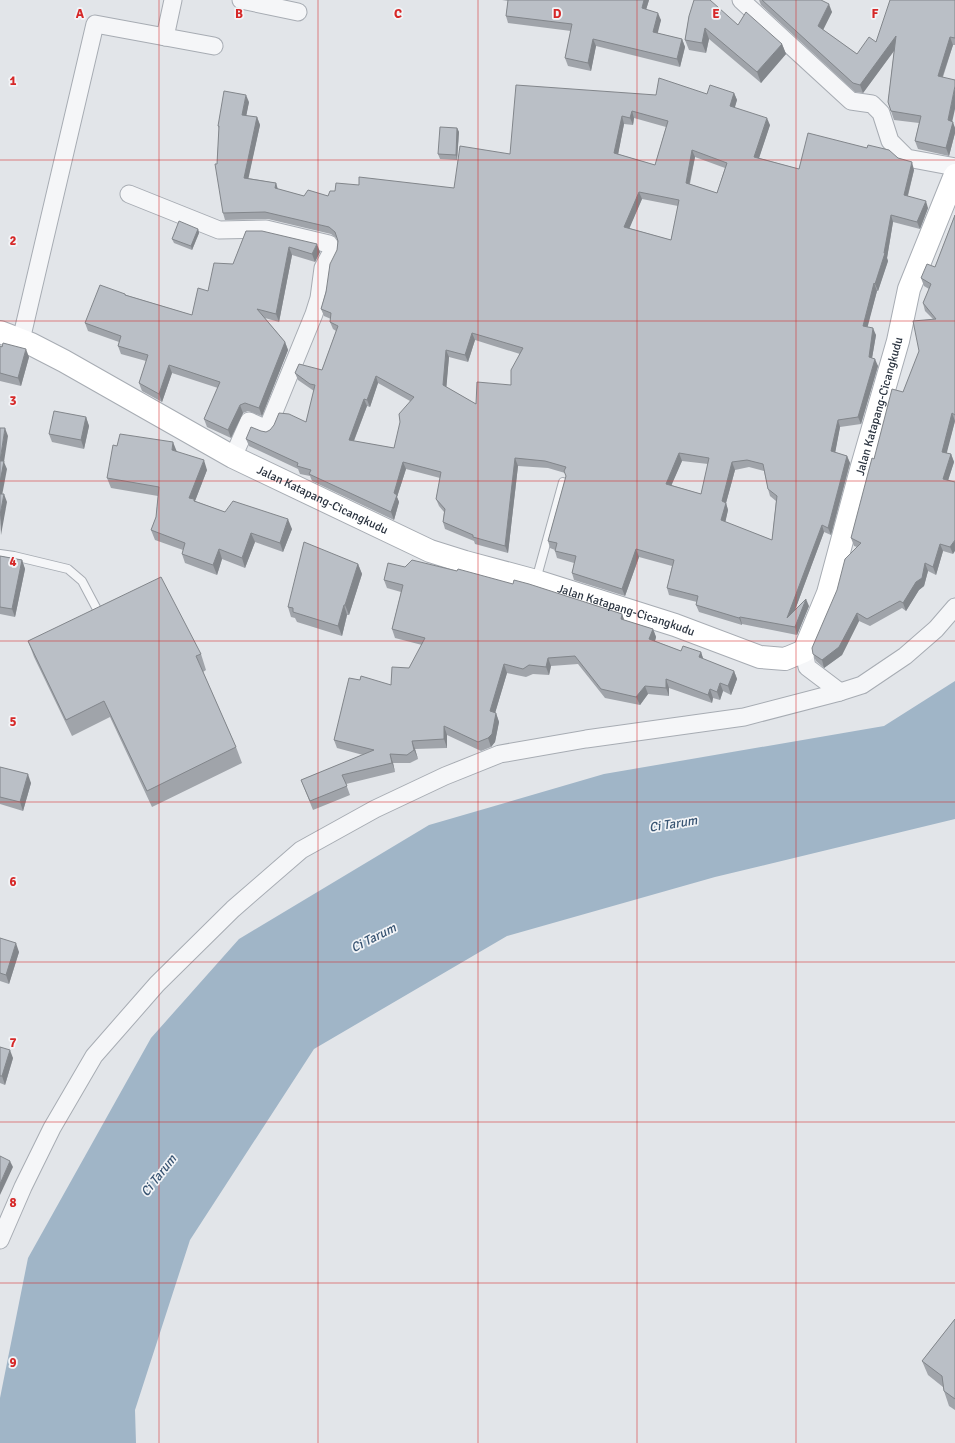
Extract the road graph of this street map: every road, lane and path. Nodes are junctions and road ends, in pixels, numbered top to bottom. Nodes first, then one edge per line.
1 (173, 0) edge
2 (241, 0) edge
3 (741, 0) edge
4 (298, 12) dead end
5 (165, 37) junction
6 (214, 46) dead end
7 (955, 167) edge
8 (955, 175) edge
9 (129, 194) dead end
10 (0, 332) edge
11 (21, 340) junction
12 (233, 457) junction
13 (563, 482) edge
14 (0, 554) edge
15 (536, 581) junction
16 (955, 607) edge
17 (100, 614) edge
18 (804, 651) junction
19 (840, 692) junction
20 (0, 1240) edge

1 - 5 street
2 - 4 street
3 - 7 street
5 - 6 street
5 - 11 street
8 - 18 street, Jalan Katapang-Cicangkudu
9 - 12 street
10 - 11 street, Jalan Katapang-Cicangkudu
11 - 12 street, Jalan Katapang-Cicangkudu
12 - 15 street, Jalan Katapang-Cicangkudu
13 - 15 lane
14 - 17 lane
15 - 18 street, Jalan Katapang-Cicangkudu
16 - 19 street
18 - 19 street
19 - 20 street

